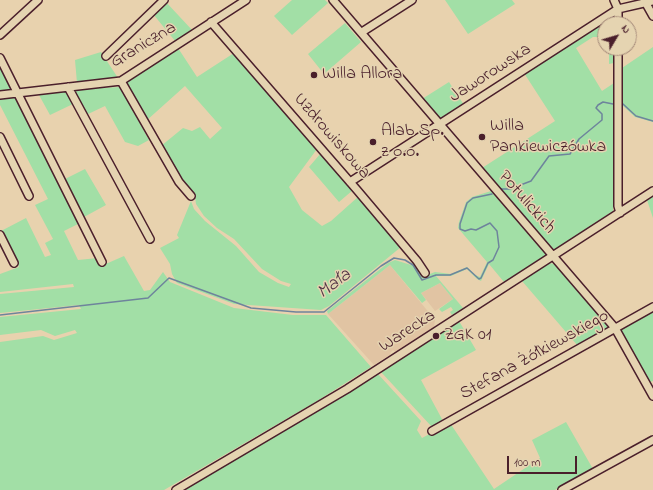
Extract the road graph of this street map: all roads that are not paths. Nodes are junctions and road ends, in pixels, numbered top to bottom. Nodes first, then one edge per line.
1 (38, 0) edge
2 (164, 0) edge
3 (246, 0) edge
4 (333, 0) edge
5 (412, 0) edge
6 (614, 0) edge
7 (648, 1) edge
8 (618, 9) junction
9 (618, 16) edge
10 (653, 16) edge
11 (211, 22) junction
12 (362, 32) junction
13 (0, 35) edge
14 (106, 56) dead end
15 (618, 56) edge
16 (0, 58) edge
17 (121, 81) junction
18 (68, 87) junction
19 (17, 93) junction
20 (0, 95) edge
21 (440, 125) junction
22 (0, 137) edge
23 (350, 182) junction
24 (653, 192) edge
25 (29, 196) dead end
26 (191, 196) dead end
27 (620, 213) junction
28 (0, 235) edge
29 (150, 238) dead end
30 (552, 256) junction
31 (102, 262) dead end
32 (14, 263) dead end
33 (425, 273) dead end
34 (653, 307) edge
35 (615, 328) junction
36 (653, 396) edge
37 (432, 431) dead end
38 (653, 440) edge
39 (176, 490) edge
40 (562, 490) edge

1 - 13 street
2 - 14 street
3 - 11 street, Graniczna
4 - 12 street, Potulickich
5 - 12 street
6 - 8 street
7 - 8 street, Jaworowska
7 - 10 street
8 - 9 street
8 - 21 street, Jaworowska
11 - 17 street, Graniczna
11 - 23 street, Uzdrowiskowa
12 - 21 street, Potulickich
15 - 27 street
16 - 19 street
17 - 18 street, Graniczna
17 - 26 street
18 - 19 street, Graniczna
18 - 29 street
19 - 20 street, Graniczna
19 - 31 street
21 - 23 street, Jaworowska
21 - 30 street, Potulickich
22 - 25 street
23 - 33 street, Uzdrowiskowa
24 - 27 street, Warecka
27 - 30 street, Warecka
28 - 32 street
30 - 35 street, Potulickich
30 - 39 street, Warecka
34 - 35 street, Stefana Żółkiewskiego
35 - 36 street, Potulickich
35 - 37 street, Stefana Żółkiewskiego
38 - 40 street

